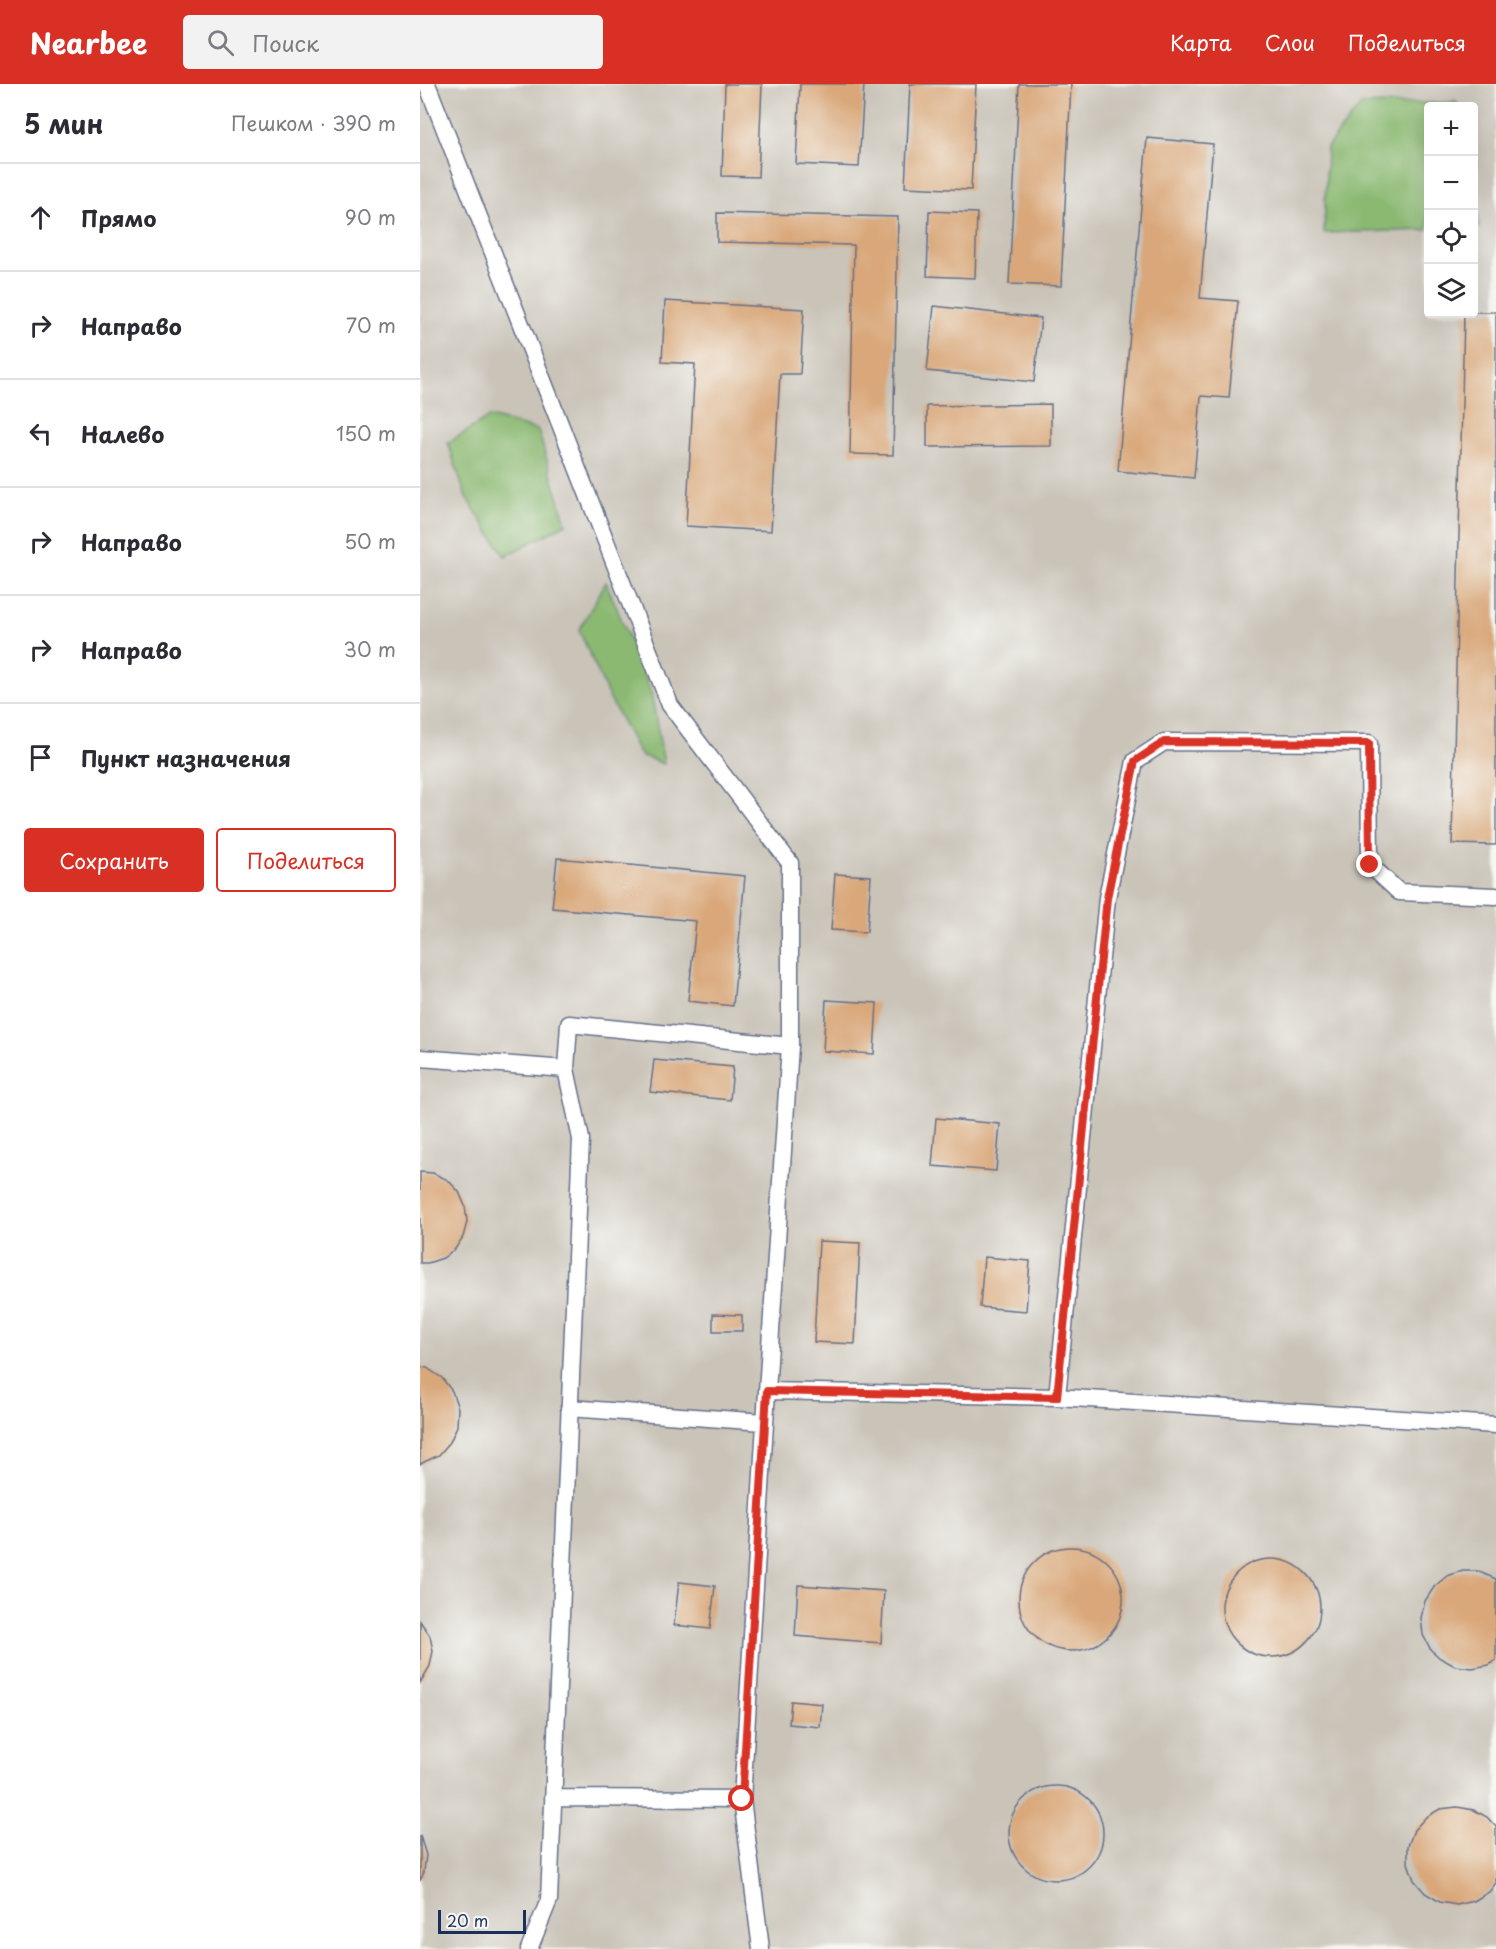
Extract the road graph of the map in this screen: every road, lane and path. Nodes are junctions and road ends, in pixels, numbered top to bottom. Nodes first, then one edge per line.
1 (427, 84) edge
2 (1496, 896) edge
3 (790, 1046) junction
4 (420, 1059) edge
5 (566, 1069) junction
6 (767, 1391) junction
7 (1057, 1397) junction
8 (569, 1408) junction
9 (764, 1422) junction
10 (1496, 1425) edge
11 (553, 1798) junction
12 (742, 1799) junction
13 (529, 1949) edge
14 (761, 1949) edge

1 - 3 lane
2 - 7 lane
3 - 5 lane
3 - 6 lane
4 - 5 lane
5 - 8 lane
6 - 7 lane
6 - 9 lane
7 - 10 lane
8 - 9 lane
8 - 11 lane
9 - 12 lane
11 - 12 lane
11 - 13 lane
12 - 14 lane

